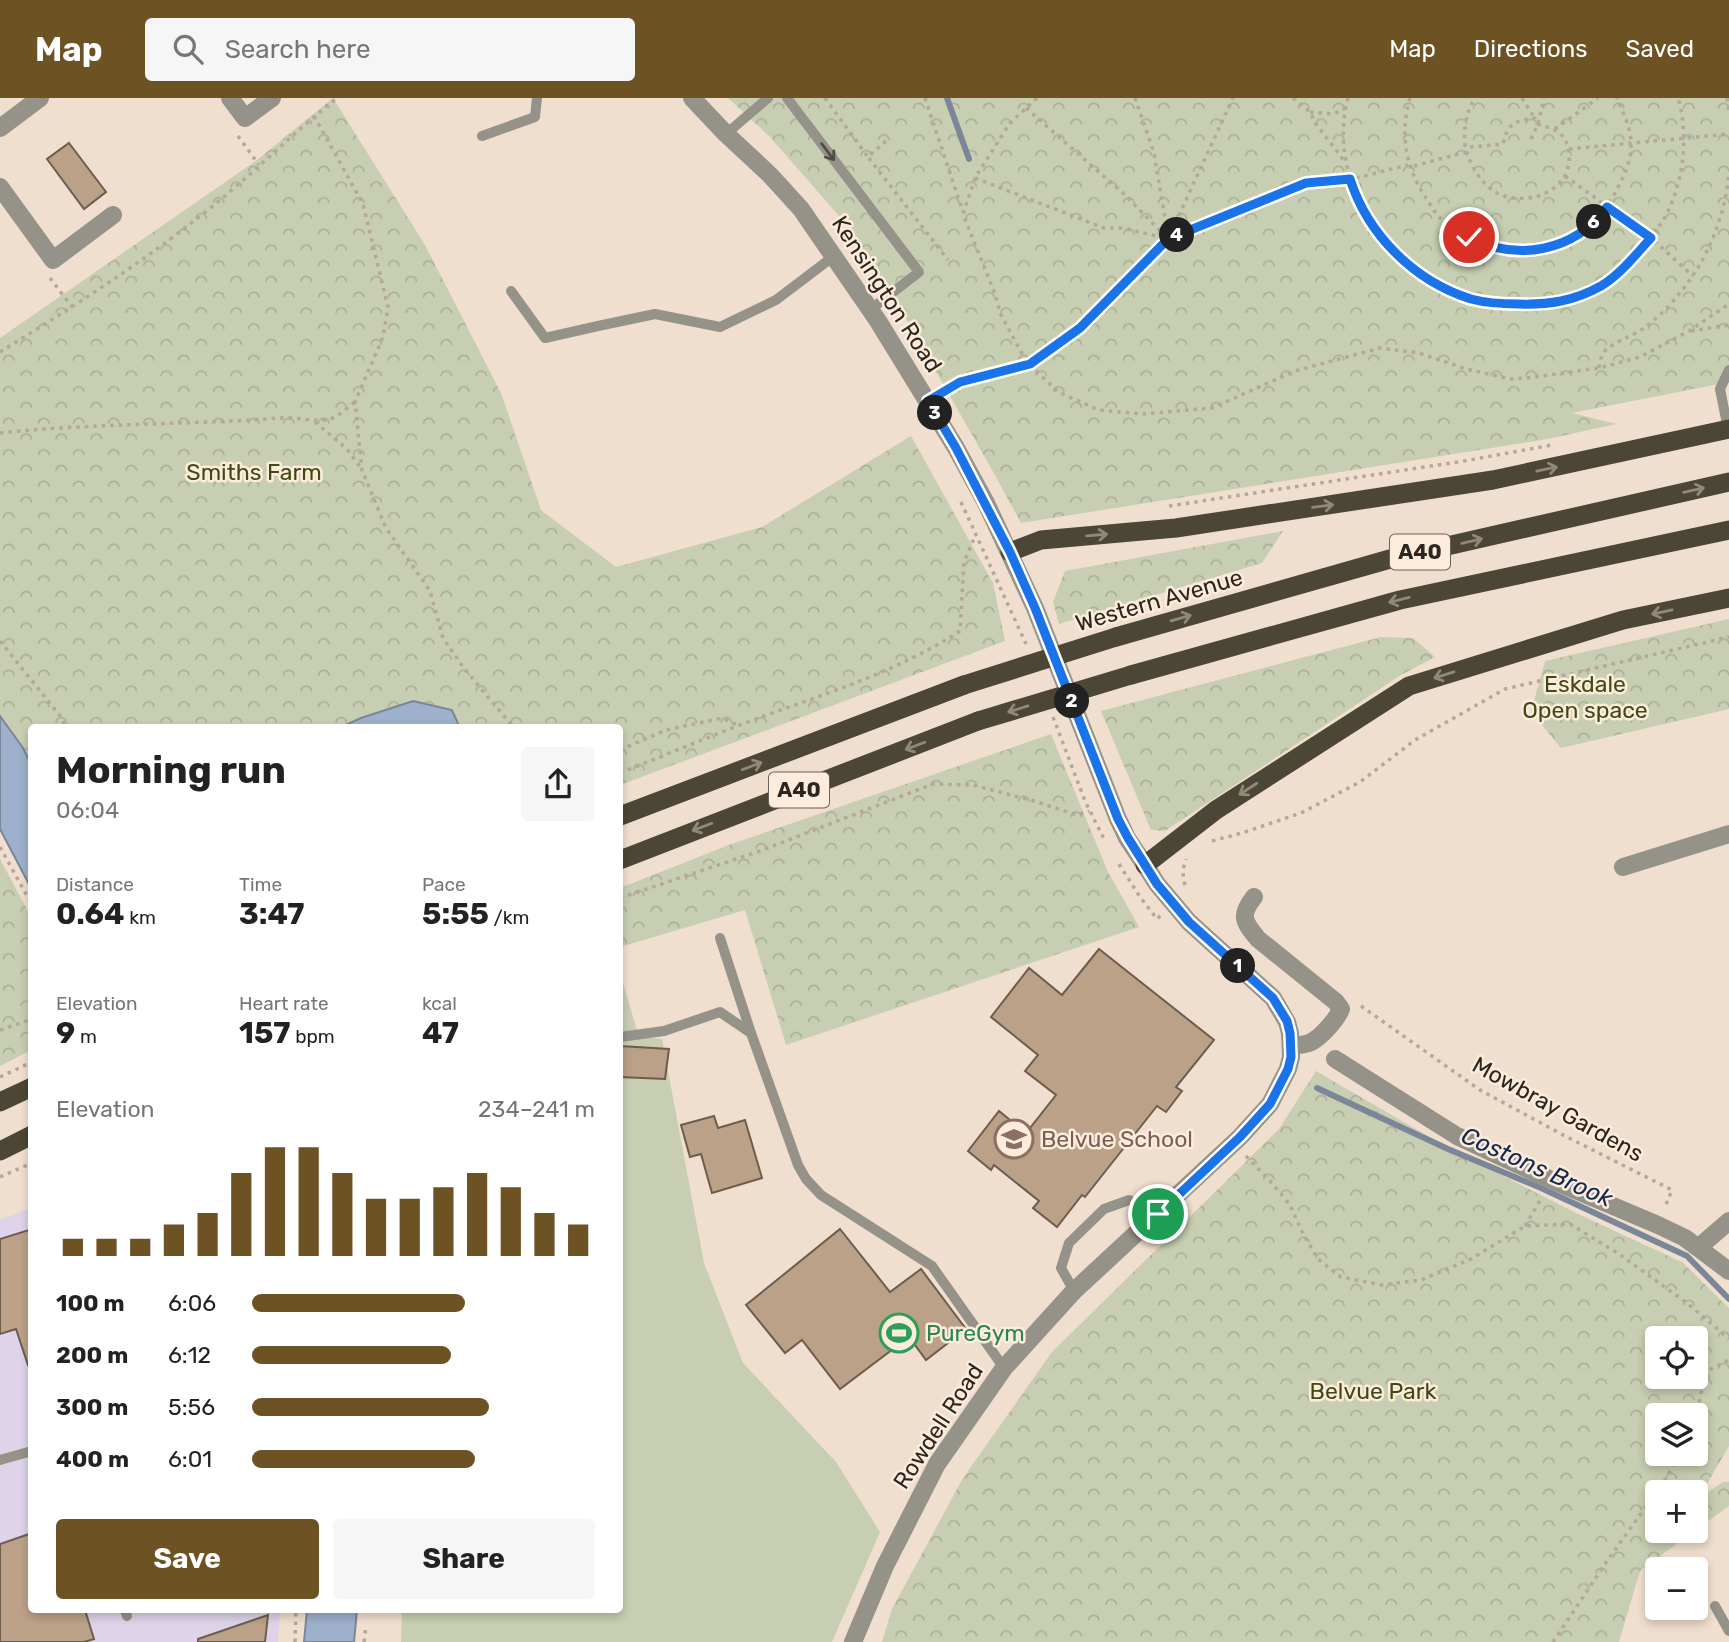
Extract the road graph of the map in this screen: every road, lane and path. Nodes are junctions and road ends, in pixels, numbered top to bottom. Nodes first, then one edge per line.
1 (40, 98) edge
2 (230, 98) edge
3 (272, 98) edge
4 (337, 98) edge
5 (537, 98) edge
6 (692, 98) edge
7 (768, 98) edge
8 (787, 98) edge
9 (825, 98) edge
10 (925, 98) edge
11 (1037, 98) edge
12 (1135, 98) edge
13 (1233, 98) edge
14 (1293, 98) edge
15 (1348, 98) edge
16 (1410, 98) edge
17 (1465, 98) edge
18 (1476, 98) edge
19 (1522, 98) edge
20 (1544, 98) edge
21 (1598, 98) edge
22 (1617, 98) edge
23 (1678, 98) edge
24 (1727, 98) edge
25 (1472, 102) junction
26 (1346, 107) junction
27 (1026, 108) junction
28 (1310, 111) junction
29 (1729, 113) edge
30 (314, 116) junction
31 (245, 118) junction
32 (1535, 118) junction
33 (1538, 124) junction
34 (0, 128) edge
35 (1555, 129) junction
36 (726, 134) junction
37 (1729, 134) edge
38 (482, 136) dead end
39 (1684, 137) junction
40 (1531, 139) dead end
41 (886, 141) dead end
42 (1631, 143) junction
43 (1569, 149) junction
44 (1468, 150) junction
45 (868, 157) junction
46 (1408, 164) junction
47 (259, 165) junction
48 (1414, 166) dead end
49 (1348, 172) junction
50 (1729, 172) edge
51 (1565, 176) junction
52 (975, 178) junction
53 (1353, 178) junction
54 (0, 187) edge
55 (1607, 207) junction
56 (963, 214) junction
57 (113, 215) dead end
58 (1651, 238) junction
59 (1168, 239) junction
60 (834, 256) junction
61 (53, 260) junction
62 (948, 260) dead end
63 (1693, 276) junction
64 (511, 291) dead end
65 (1729, 304) edge
66 (72, 307) junction
67 (870, 310) junction
68 (1729, 325) edge
69 (1689, 331) junction
70 (0, 352) edge
71 (1030, 364) junction
72 (1599, 368) junction
73 (1729, 370) edge
74 (928, 401) junction
75 (355, 402) junction
76 (313, 421) junction
77 (1728, 429) edge
78 (0, 433) edge
79 (1553, 444) dead end
80 (362, 470) junction
81 (1729, 482) edge
82 (957, 494) dead end
83 (1157, 508) dead end
84 (1729, 530) edge
85 (976, 535) junction
86 (1729, 543) edge
87 (983, 551) dead end
88 (1010, 552) junction
89 (1576, 561) junction
90 (1729, 598) edge
91 (1729, 637) edge
92 (0, 641) edge
93 (64, 724) edge
94 (511, 724) edge
95 (739, 726) junction
96 (623, 749) edge
97 (623, 772) edge
98 (1085, 801) dead end
99 (1089, 811) junction
100 (623, 815) edge
101 (1729, 834) edge
102 (1105, 841) dead end
103 (1209, 841) dead end
104 (0, 847) edge
105 (1189, 854) dead end
106 (623, 859) edge
107 (1145, 865) junction
108 (1623, 867) dead end
109 (1187, 889) dead end
110 (623, 897) edge
111 (1254, 897) dead end
112 (28, 898) edge
113 (720, 939) dead end
114 (1364, 1008) dead end
115 (28, 1020) edge
116 (0, 1030) edge
117 (751, 1033) junction
118 (623, 1037) edge
119 (1292, 1046) junction
120 (1335, 1059) dead end
121 (28, 1064) edge
122 (0, 1077) edge
123 (28, 1089) edge
124 (0, 1102) edge
125 (28, 1137) edge
126 (0, 1151) edge
127 (1242, 1152) dead end
128 (28, 1165) edge
129 (0, 1177) edge
130 (1541, 1199) dead end
131 (1158, 1214) junction
132 (1729, 1221) edge
133 (1658, 1225) junction
134 (1525, 1226) junction
135 (1699, 1247) junction
136 (1729, 1271) edge
137 (1074, 1291) junction
138 (1729, 1339) edge
139 (1729, 1360) edge
140 (1004, 1368) junction
141 (1699, 1403) edge
142 (28, 1452) edge
143 (0, 1460) edge
144 (1673, 1466) edge
145 (1716, 1606) dead end
146 (296, 1613) edge
147 (366, 1626) dead end
148 (1729, 1630) edge
149 (295, 1642) edge
150 (364, 1642) edge
151 (853, 1642) edge
152 (1553, 1642) edge

1 - 34 street
2 - 31 street
3 - 31 street
4 - 30 path
5 - 38 lane
6 - 36 street, Kensington Road
7 - 36 lane
8 -> 67 lane
9 - 45 path
10 - 56 path
11 - 27 path
12 - 59 path
13 - 59 path
14 - 28 path
15 - 26 path
16 - 46 path
17 - 25 path
18 - 25 path
19 - 32 path
20 - 33 path
21 - 35 path
22 - 42 path
23 - 39 path
24 - 29 path
25 - 44 path
26 - 28 path
26 - 49 path
27 - 52 path
27 - 59 path
28 - 49 path
30 - 47 path
30 - 75 path
31 - 47 path
32 - 33 path
32 - 44 path
33 - 35 path
33 - 40 path
35 - 43 path
36 - 60 street, Kensington Road
37 - 39 path
39 - 42 path
39 - 58 path
41 - 45 path
42 - 43 path
42 - 55 path
43 - 51 path
44 - 48 path
44 - 51 path
45 - 62 path
46 - 53 path
46 - 55 path
47 - 66 path
49 - 53 path
50 - 63 path
51 - 55 path
52 - 56 path
52 - 59 path
53 - 58 path
53 - 59 path
54 - 61 street
55 - 58 path
56 - 71 path
57 - 61 street
58 - 63 path
59 - 71 path
60 - 64 lane
60 - 67 street, Kensington Road
61 - 66 path
63 - 72 path
65 - 69 path
66 - 70 path
67 - 74 street, Kensington Road
68 - 69 path
69 - 72 path
71 - 72 path
71 - 74 path
73 - 77 lane
74 - 88 street, Kensington Road
75 - 76 path
75 - 80 path
76 - 78 path
76 - 80 path
88 -> 77 highway
79 - 83 path
80 - 94 path
100 -> 81 highway, Western Avenue / A40, bridge
82 - 85 path
84 - 89 highway, A40
85 - 87 path
85 - 95 path
86 - 89 highway, A40
88 - 107 street, Kensington Road
89 -> 106 highway, A40, bridge
90 -> 107 highway
91 - 103 path
92 - 93 path
95 - 96 path
95 - 97 path
98 - 99 path
99 - 102 path
99 - 110 path
101 - 108 street
104 - 112 path
105 - 109 path
107 - 119 street, Kensington Road
111 - 119 street
113 - 117 lane
114 - 133 path, Mowbray Gardens
115 - 116 path
117 - 118 lane
117 - 140 lane
119 - 131 street, Rowdell Road
120 - 133 street
121 - 122 path
123 - 124 highway
125 - 126 highway
127 - 134 path
128 - 129 path
130 - 134 path
131 - 137 street, Rowdell Road
131 - 137 lane
132 - 135 street
133 - 135 street
134 - 138 path
135 - 136 street
137 - 140 street, Rowdell Road
139 - 141 path
140 - 151 street, Rowdell Road
142 - 143 lane
144 - 152 path
145 - 148 lane
146 - 149 path
147 - 150 path

